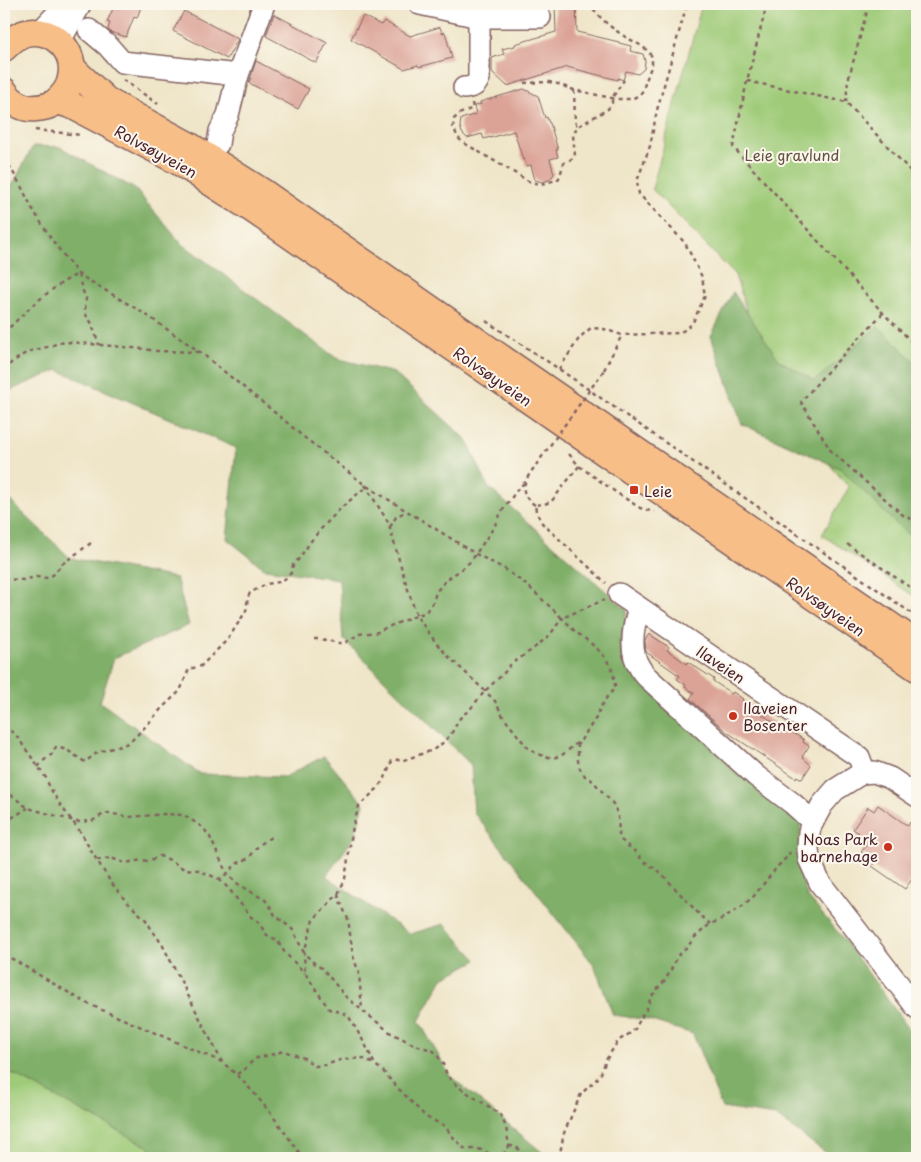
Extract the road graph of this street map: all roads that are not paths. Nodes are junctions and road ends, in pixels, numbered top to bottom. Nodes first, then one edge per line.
1 (66, 4) edge
2 (80, 4) edge
3 (264, 4) edge
4 (420, 4) edge
5 (479, 17) junction
6 (540, 17) dead end
7 (89, 30) dead end
8 (50, 37) junction
9 (6, 42) edge
10 (73, 69) junction
11 (238, 75) junction
12 (466, 88) road end
13 (4, 92) edge
14 (58, 101) junction
15 (218, 144) dead end
16 (619, 594) road end
17 (639, 608) junction
18 (917, 644) edge
19 (917, 668) edge
20 (862, 773) junction
21 (917, 796) edge
22 (813, 822) junction
23 (917, 1008) edge

1 - 8 street
2 - 8 street
3 - 11 street
4 - 5 street
5 - 6 street
5 - 12 street
7 - 11 street
8 - 9 main road
8 - 10 main road
10 - 14 main road
10 - 18 main road, Rolvsøyveien
11 - 15 street
13 - 14 main road
14 - 19 main road, Rolvsøyveien
16 - 17 street, Ilaveien
17 - 20 street, Ilaveien
17 - 22 street
20 - 21 street
20 - 22 street
22 - 23 street

